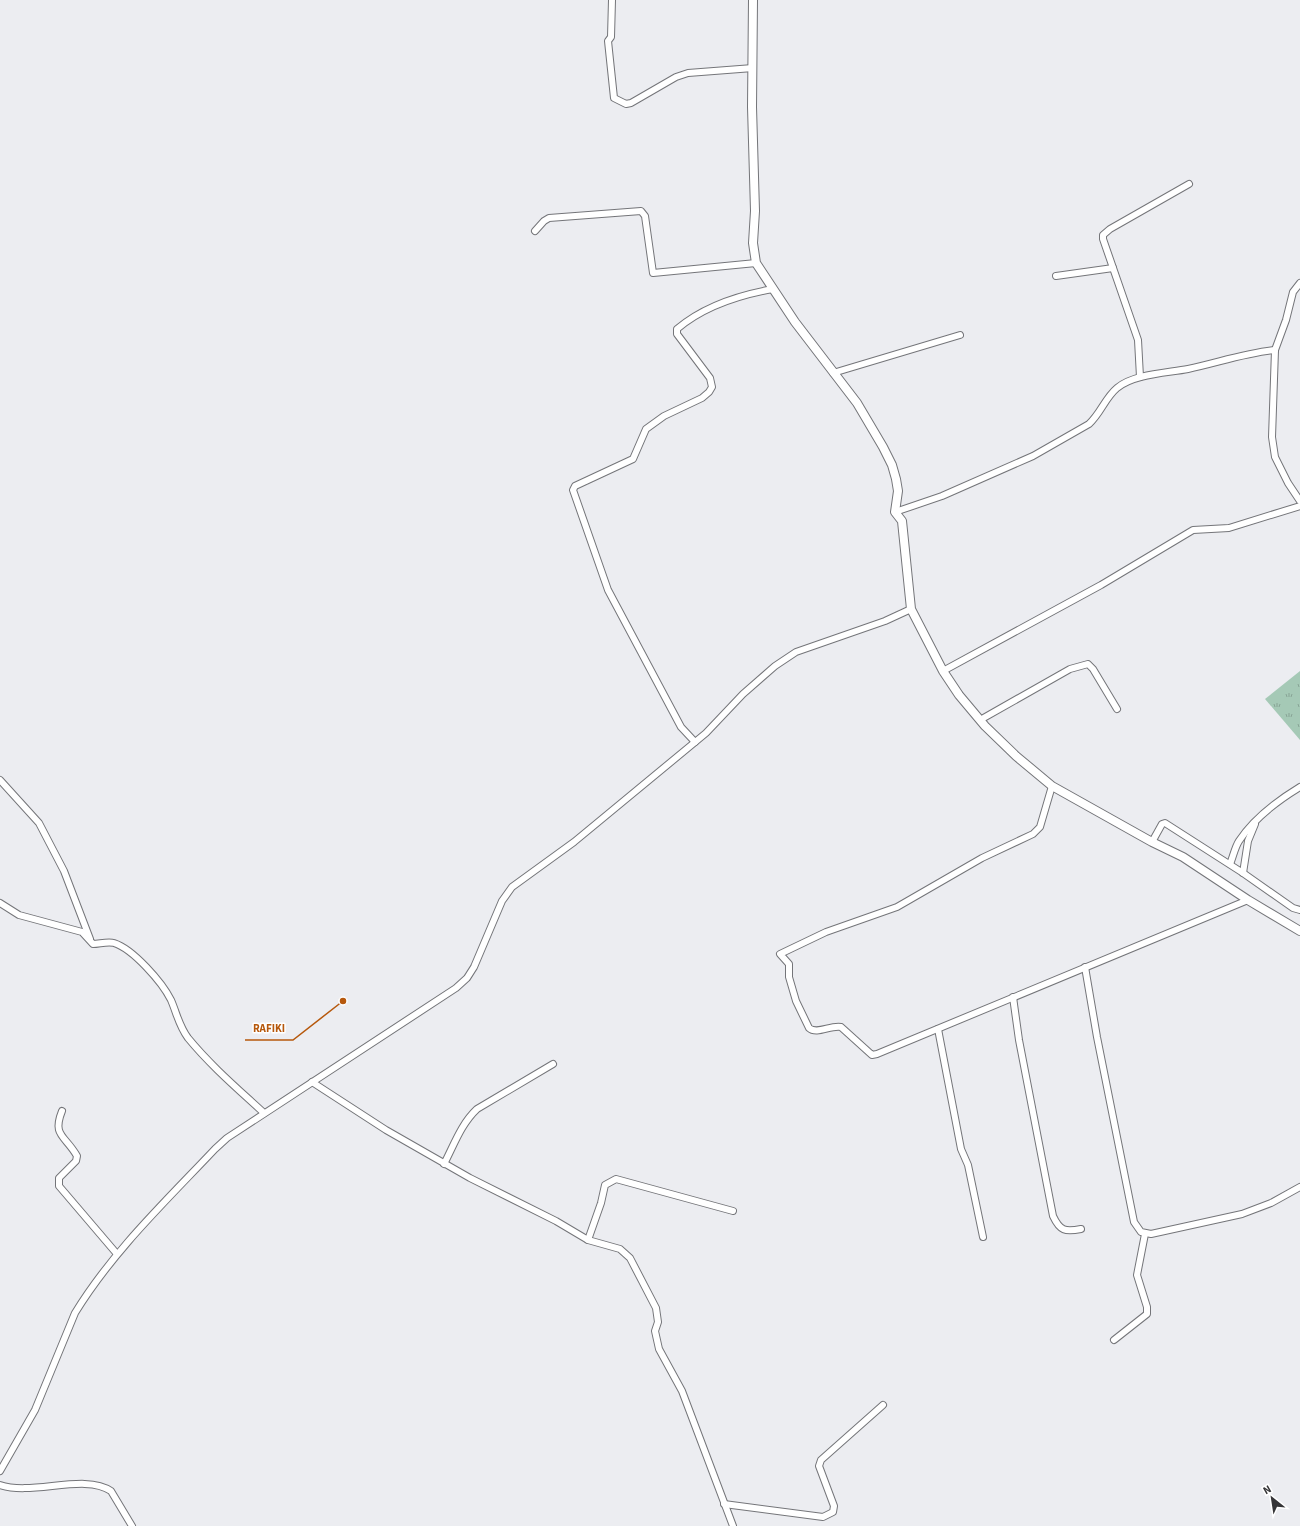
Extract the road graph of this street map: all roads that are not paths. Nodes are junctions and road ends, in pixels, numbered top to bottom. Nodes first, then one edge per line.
1 (612, 0) edge
2 (753, 0) edge
3 (754, 68) junction
4 (1188, 184) dead end
5 (535, 231) dead end
6 (756, 264) junction
7 (1113, 268) junction
8 (1056, 276) dead end
9 (1300, 283) edge
10 (773, 289) junction
11 (960, 335) dead end
12 (1275, 350) junction
13 (834, 373) junction
14 (1140, 377) junction
15 (1300, 501) edge
16 (1300, 506) edge
17 (896, 512) junction
18 (912, 609) junction
19 (943, 671) junction
20 (1117, 710) dead end
21 (980, 720) junction
22 (695, 742) junction
23 (0, 780) edge
24 (1052, 786) junction
25 (1300, 787) edge
26 (1257, 819) junction
27 (1152, 842) junction
28 (1230, 864) junction
29 (1243, 873) junction
30 (1248, 900) junction
31 (0, 903) edge
32 (1300, 910) edge
33 (1300, 931) edge
34 (93, 944) junction
35 (1085, 967) junction
36 (1013, 997) junction
37 (938, 1029) junction
38 (553, 1064) dead end
39 (312, 1082) junction
40 (62, 1111) dead end
41 (264, 1114) junction
42 (444, 1164) junction
43 (1300, 1187) edge
44 (733, 1211) dead end
45 (1081, 1229) dead end
46 (1145, 1234) junction
47 (984, 1237) dead end
48 (588, 1240) junction
49 (116, 1254) junction
50 (1114, 1340) dead end
51 (884, 1405) dead end
52 (0, 1471) edge
53 (0, 1485) edge
54 (724, 1504) junction
55 (132, 1526) edge
56 (733, 1526) edge

1 - 3 street
2 - 3 street
3 - 6 street
4 - 7 street
5 - 6 street
6 - 10 street
7 - 8 street
7 - 14 street
9 - 12 street
10 - 13 street
10 - 22 street
11 - 13 street
12 - 14 street
12 - 15 street
13 - 17 street
14 - 17 street
16 - 19 street
17 - 18 street
18 - 19 street
18 - 22 street
19 - 21 street
20 - 21 street
21 - 24 street
22 - 39 street
23 - 34 street
24 - 27 street
24 - 37 street
25 - 26 street
26 - 28 street
26 - 29 street
27 - 28 street
27 - 30 street
28 - 29 street
29 - 32 street
30 - 33 street
30 - 35 street
31 - 34 street
34 - 41 street
35 - 36 street
35 - 46 street
36 - 37 street
36 - 45 street
37 - 47 street
38 - 42 street
39 - 41 street
39 - 42 street
40 - 49 street
41 - 49 street
42 - 48 street
43 - 46 street
44 - 48 street
46 - 50 street
48 - 54 street
49 - 52 street
51 - 54 street
53 - 55 street
54 - 56 street

